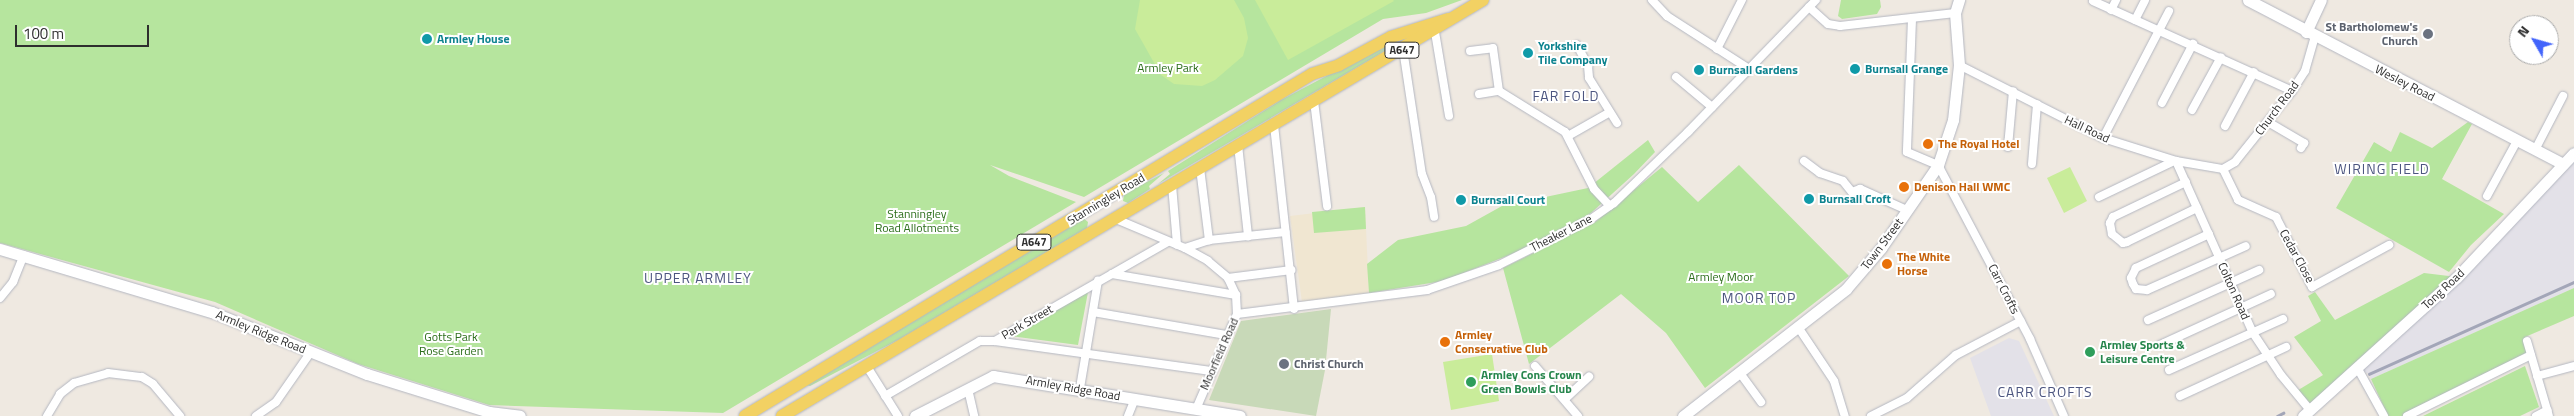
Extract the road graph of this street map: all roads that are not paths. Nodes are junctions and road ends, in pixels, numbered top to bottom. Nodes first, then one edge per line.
1 (1484, 0) edge
2 (1652, 0) edge
3 (1742, 0) edge
4 (1816, 0) edge
5 (1959, 0) edge
6 (2116, 0) edge
7 (2145, 0) edge
8 (2248, 0) edge
9 (2321, 0) edge
10 (2093, 1) dead end
11 (1809, 7) junction
12 (2111, 10) junction
13 (2169, 11) dead end
14 (1955, 13) junction
15 (1450, 19) junction
16 (1912, 19) junction
17 (2135, 20) junction
18 (2159, 30) junction
19 (1435, 32) junction
20 (2310, 34) junction
21 (1577, 44) dead end
22 (2193, 44) junction
23 (1717, 48) junction
24 (1403, 49) junction
25 (1470, 51) dead end
26 (2221, 57) junction
27 (1959, 65) junction
28 (1749, 69) junction
29 (2254, 72) junction
30 (1676, 77) dead end
31 (1499, 91) junction
32 (2012, 91) junction
33 (2292, 91) junction
34 (1479, 94) dead end
35 (2563, 96) dead end
36 (1314, 101) junction
37 (2162, 102) dead end
38 (2037, 104) junction
39 (1712, 107) junction
40 (2192, 110) dead end
41 (1610, 112) junction
42 (1449, 116) dead end
43 (2268, 122) junction
44 (1617, 123) dead end
45 (1274, 126) junction
46 (2225, 126) dead end
47 (1568, 136) junction
48 (2103, 138) junction
49 (2516, 141) junction
50 (1238, 145) junction
51 (2008, 147) dead end
52 (2301, 148) dead end
53 (2535, 150) junction
54 (2574, 153) edge
55 (1804, 161) dead end
56 (2175, 161) junction
57 (2032, 164) dead end
58 (2563, 164) junction
59 (1938, 165) junction
60 (1200, 168) junction
61 (2223, 169) junction
62 (2186, 182) junction
63 (1172, 185) junction
64 (2487, 196) dead end
65 (1108, 198) junction
66 (2099, 198) dead end
67 (1327, 206) dead end
68 (1610, 206) junction
69 (1093, 207) junction
70 (2197, 208) junction
71 (1907, 210) junction
72 (1434, 217) dead end
73 (1114, 220) junction
74 (1286, 232) junction
75 (2208, 234) junction
76 (1248, 236) junction
77 (1209, 240) junction
78 (1168, 242) junction
79 (2389, 244) dead end
80 (1177, 245) junction
81 (2246, 246) dead end
82 (1185, 248) junction
83 (0, 249) edge
84 (24, 255) junction
85 (2219, 258) junction
86 (1291, 270) junction
87 (2259, 270) dead end
88 (1112, 274) junction
89 (1228, 278) junction
90 (1098, 280) junction
91 (2231, 283) junction
92 (2271, 294) dead end
93 (1236, 295) junction
94 (0, 298) edge
95 (2242, 307) junction
96 (1294, 309) junction
97 (1092, 312) junction
98 (1237, 314) junction
99 (2283, 319) dead end
100 (2148, 320) dead end
101 (2021, 321) junction
102 (1798, 327) junction
103 (2253, 332) junction
104 (1226, 335) junction
105 (995, 341) junction
106 (2526, 342) dead end
107 (2160, 345) dead end
108 (2286, 347) dead end
109 (310, 352) junction
110 (1086, 352) junction
111 (2531, 355) junction
112 (2267, 356) junction
113 (866, 365) junction
114 (1535, 366) dead end
115 (2574, 366) edge
116 (2358, 369) junction
117 (2170, 370) dead end
118 (1211, 371) junction
119 (1740, 373) junction
120 (2537, 376) junction
121 (1589, 377) dead end
122 (1080, 388) junction
123 (968, 389) junction
124 (886, 396) junction
125 (2180, 396) dead end
126 (1135, 399) junction
127 (1564, 399) junction
128 (1761, 402) dead end
129 (1198, 411) edge
130 (751, 413) edge
131 (2306, 413) edge
132 (2549, 413) edge
133 (789, 414) edge
134 (47, 416) edge
135 (180, 416) edge
136 (256, 416) edge
137 (520, 416) edge
138 (898, 416) edge
139 (915, 416) edge
140 (974, 416) edge
141 (1128, 416) edge
142 (1240, 416) edge
143 (1578, 416) edge
144 (1683, 416) edge
145 (1844, 416) edge
146 (1871, 416) edge
147 (2064, 416) edge
148 (2384, 416) edge
149 (2407, 416) edge
150 (2536, 416) edge

1 - 15 main road, Stanningley Road / A647
2 - 23 street
3 - 23 street
4 - 11 street, Theaker Lane
5 - 14 street, Town Street
6 - 12 street
7 - 17 street
8 - 20 street, Wesley Road
9 - 20 street, Church Road
10 - 12 street
11 - 16 street
11 - 28 street, Theaker Lane
12 - 17 street
13 - 18 street
14 - 16 street
14 - 27 street, Town Street
15 - 19 main road, Stanningley Road / A647
15 - 65 main road, Stanningley Road / A647
16 - 59 street
17 - 18 street
18 - 22 street
18 - 48 street
19 - 24 main road, Stanningley Road / A647
19 - 42 street
20 - 33 street, Church Road
20 - 49 street, Wesley Road
21 - 41 street
22 - 26 street
22 - 37 street
23 - 28 street
24 - 36 main road, Stanningley Road / A647
24 - 72 street
25 - 31 street
26 - 29 street
26 - 40 street
27 - 32 street, Hall Road
27 - 59 street, Town Street
28 - 39 street, Theaker Lane
29 - 33 street
29 - 46 street
30 - 39 street
31 - 34 street
31 - 47 street
32 - 38 street, Hall Road
32 - 51 street
33 - 43 street, Church Road
35 - 53 street
36 - 45 main road, Stanningley Road / A647
36 - 67 street
38 - 48 street, Hall Road
38 - 57 street
39 - 68 street, Theaker Lane
41 - 44 street
41 - 47 street
43 - 52 street
43 - 61 street, Church Road
45 - 50 main road, Stanningley Road / A647
45 - 74 street
47 - 68 street
48 - 56 street, Hall Road
49 - 53 street, Wesley Road
49 - 64 street
50 - 60 main road, Stanningley Road / A647
50 - 76 street
53 - 58 street, Wesley Road
54 - 58 street, Tong Road
55 - 71 street
56 - 61 street, Hall Road
56 - 62 street, Colton Road
56 - 66 street
58 - 116 street, Tong Road
59 - 71 street, Town Street
59 - 101 street, Carr Crofts
60 - 63 main road, Stanningley Road / A647
60 - 77 street
61 - 79 street, Cedar Close
62 - 70 street, Colton Road
62 - 70 street
63 - 73 main road, Stanningley Road / A647
63 - 80 street
65 - 69 main road, Stanningley Road / A647
65 - 73 main road
68 - 96 street, Theaker Lane
69 - 73 main road
69 - 130 main road, Stanningley Road / A647
70 - 75 street, Colton Road
71 - 102 street, Town Street
73 - 78 street, Moorfield Road
73 - 113 main road, Stanningley Road / A647
74 - 76 street
74 - 86 street
75 - 85 street, Colton Road
75 - 85 street
76 - 77 street
77 - 82 street
78 - 80 street, Moorfield Road
78 - 88 street, Park Street
80 - 82 street, Moorfield Road
81 - 85 street
82 - 89 street, Moorfield Road
83 - 84 street, Armley Ridge Road
84 - 94 street
84 - 109 street, Armley Ridge Road
85 - 91 street, Colton Road
86 - 89 street
86 - 96 street
87 - 91 street
88 - 90 street, Park Street
88 - 93 street
89 - 93 street, Moorfield Road
90 - 97 street
90 - 105 street, Park Street
91 - 95 street, Colton Road
91 - 100 street
92 - 95 street
93 - 98 street, Moorfield Road
95 - 103 street, Colton Road
95 - 107 street
96 - 98 street, Theaker Lane
97 - 104 street
97 - 110 street
98 - 104 street, Moorfield Road
99 - 103 street
101 - 146 street
101 - 147 street, Carr Crofts
102 - 119 street, Town Street
102 - 145 street
103 - 112 street, Colton Road
103 - 117 street
104 - 118 street, Moorfield Road
105 - 110 street
105 - 124 street, Park Street
106 - 111 street
108 - 112 street
109 - 136 street
109 - 137 street, Armley Ridge Road
110 - 118 street
110 - 122 street
111 - 120 street
111 - 149 street
112 - 125 street
112 - 131 street, Colton Road
113 - 124 street
113 - 133 main road, Stanningley Road / A647
114 - 127 street
115 - 120 street
116 - 131 street, Tong Road
116 - 148 street
118 - 129 street, Moorfield Road
119 - 128 street
119 - 144 street, Town Street
120 - 132 street
121 - 127 street
122 - 123 street, Armley Ridge Road
122 - 126 street, Armley Ridge Road
123 - 139 street, Armley Ridge Road
123 - 140 street
124 - 138 street
126 - 129 street, Armley Ridge Road
126 - 141 street
127 - 143 street
129 - 142 street, Armley Ridge Road
130 - 133 main road
132 - 150 street
134 - 135 street

